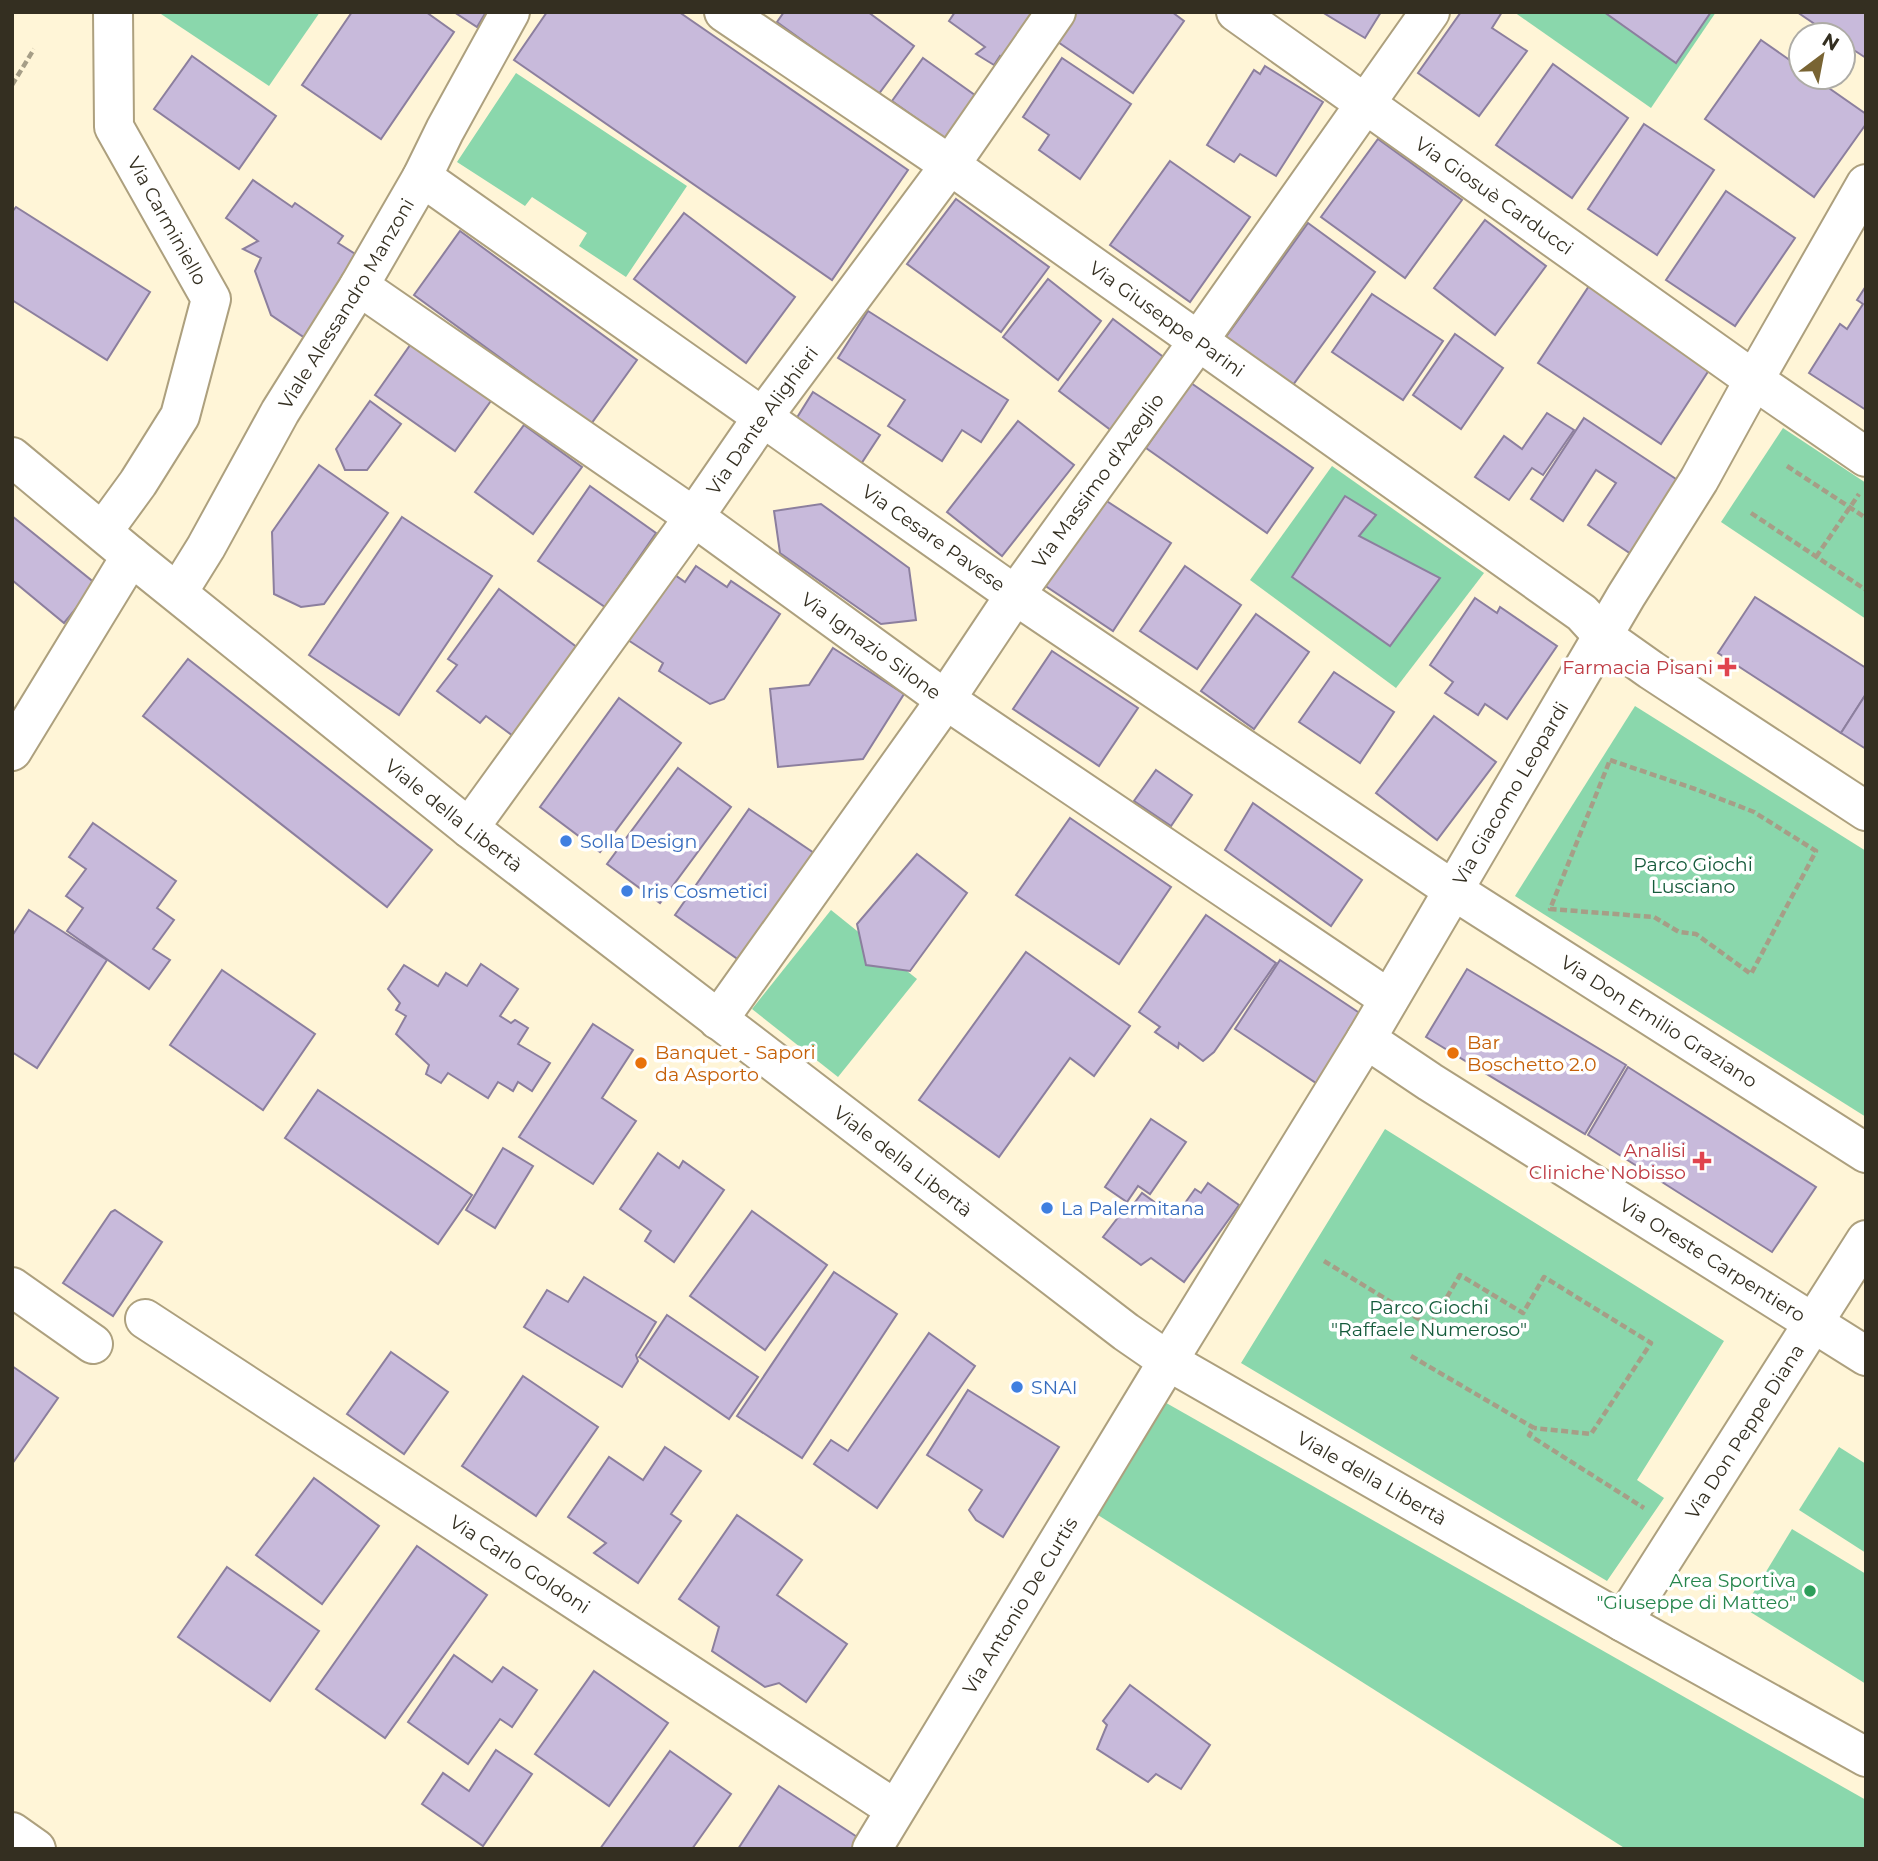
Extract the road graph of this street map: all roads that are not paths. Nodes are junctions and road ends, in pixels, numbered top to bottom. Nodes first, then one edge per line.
1 (113, 12) edge
2 (510, 12) edge
3 (724, 12) edge
4 (1056, 12) edge
5 (1236, 12) edge
6 (1430, 12) edge
7 (1366, 104) junction
8 (950, 165) junction
9 (422, 177) junction
10 (1866, 184) edge
11 (359, 286) junction
12 (1198, 341) junction
13 (1754, 380) junction
14 (762, 418) junction
15 (12, 457) edge
16 (1863, 474) edge
17 (694, 517) junction
18 (117, 543) junction
19 (178, 593) junction
20 (1015, 595) junction
21 (1604, 635) junction
22 (946, 699) junction
23 (12, 751) edge
24 (1866, 811) edge
25 (469, 828) junction
26 (1453, 890) junction
27 (1389, 999) junction
28 (718, 1020) junction
29 (1366, 1039) junction
30 (1866, 1153) edge
31 (1866, 1240) edge
32 (12, 1287) edge
33 (145, 1319) dead end
34 (1812, 1323) junction
35 (93, 1344) dead end
36 (1866, 1356) edge
37 (1168, 1361) junction
38 (1623, 1622) junction
39 (1866, 1757) edge
40 (895, 1810) junction
41 (12, 1832) edge
42 (36, 1849) edge
43 (872, 1849) edge

1 - 18 street, Via Carminiello
2 - 9 street, Viale Alessandro Manzoni
3 - 8 street, Via Giuseppe Parini
4 - 8 street, Via Dante Alighieri
5 - 7 street, Via Giosuè Carducci
6 - 7 street, Via Massimo d'Azeglio
7 - 12 street, Via Massimo d'Azeglio
7 - 13 street, Via Giosuè Carducci
8 - 12 street, Via Giuseppe Parini
8 - 14 street, Via Dante Alighieri
9 - 11 street, Viale Alessandro Manzoni
9 - 14 street, Via Cesare Pavese
10 - 13 street, Via Giacomo Leopardi
11 - 17 street, Via Ignazio Silone
11 - 19 street, Viale Alessandro Manzoni
12 - 20 street, Via Massimo d'Azeglio
12 - 21 street, Via Giuseppe Parini
13 - 16 street, Via Giosuè Carducci
13 - 21 street, Via Giacomo Leopardi
14 - 17 street, Via Dante Alighieri
14 - 20 street, Via Cesare Pavese
15 - 18 street, Viale della Libertà
17 - 22 street, Via Ignazio Silone
17 - 25 street, Via Dante Alighieri
18 - 19 street, Viale della Libertà
18 - 23 street, Via Carminiello
19 - 25 street, Viale della Libertà
20 - 22 street, Via Massimo d'Azeglio
20 - 26 street, Via Cesare Pavese
21 - 24 street, Via Giuseppe Parini
21 - 26 street, Via Giacomo Leopardi
22 - 27 street, Via Ignazio Silone
22 - 28 street, Via Massimo d'Azeglio
25 - 28 street, Viale della Libertà
26 - 27 street, Via Giacomo Leopardi
26 - 30 street, Via Don Emilio Graziano
27 - 29 street, Via Giacomo Leopardi
28 - 37 street, Viale della Libertà
29 - 34 street, Via Oreste Carpentiero
29 - 37 street, Via Giacomo Leopardi
31 - 34 street, Via Don Peppe Diana
32 - 35 street
33 - 40 street, Via Carlo Goldoni
34 - 36 street, Via Oreste Carpentiero
34 - 38 street, Via Don Peppe Diana
37 - 38 street, Viale della Libertà
37 - 40 street, Via Antonio De Curtis
38 - 39 street, Viale della Libertà
40 - 43 street, Via Antonio De Curtis
41 - 42 street

